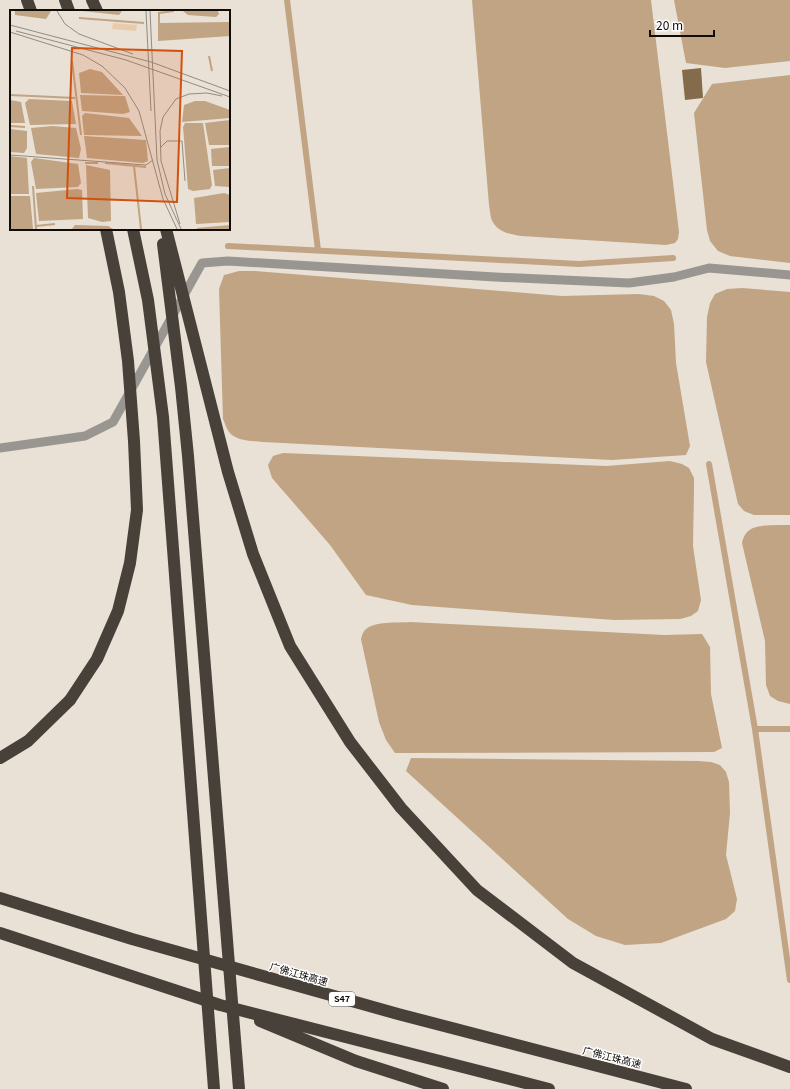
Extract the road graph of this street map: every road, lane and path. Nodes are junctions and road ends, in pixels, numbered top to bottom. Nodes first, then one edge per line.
1 (27, 0) edge
2 (65, 0) edge
3 (92, 0) edge
4 (32, 10) edge
5 (69, 10) edge
6 (97, 10) edge
7 (106, 230) edge
8 (133, 230) edge
9 (161, 230) edge
10 (166, 230) edge
11 (790, 275) edge
12 (0, 448) edge
13 (0, 758) edge
14 (0, 898) edge
15 (0, 933) edge
16 (220, 1005) junction
17 (790, 1067) edge
18 (214, 1089) edge
19 (239, 1089) edge
20 (443, 1089) edge
21 (550, 1089) edge
22 (686, 1089) edge

1 - 4 highway
2 - 5 highway
3 - 6 highway
7 - 13 highway, bridge
8 - 18 highway, bridge
9 - 19 highway, bridge
10 - 17 highway, bridge
11 - 12 lane
14 - 22 highway, 广佛江珠高速 / S47
15 - 16 highway
16 - 20 highway
16 - 21 highway

